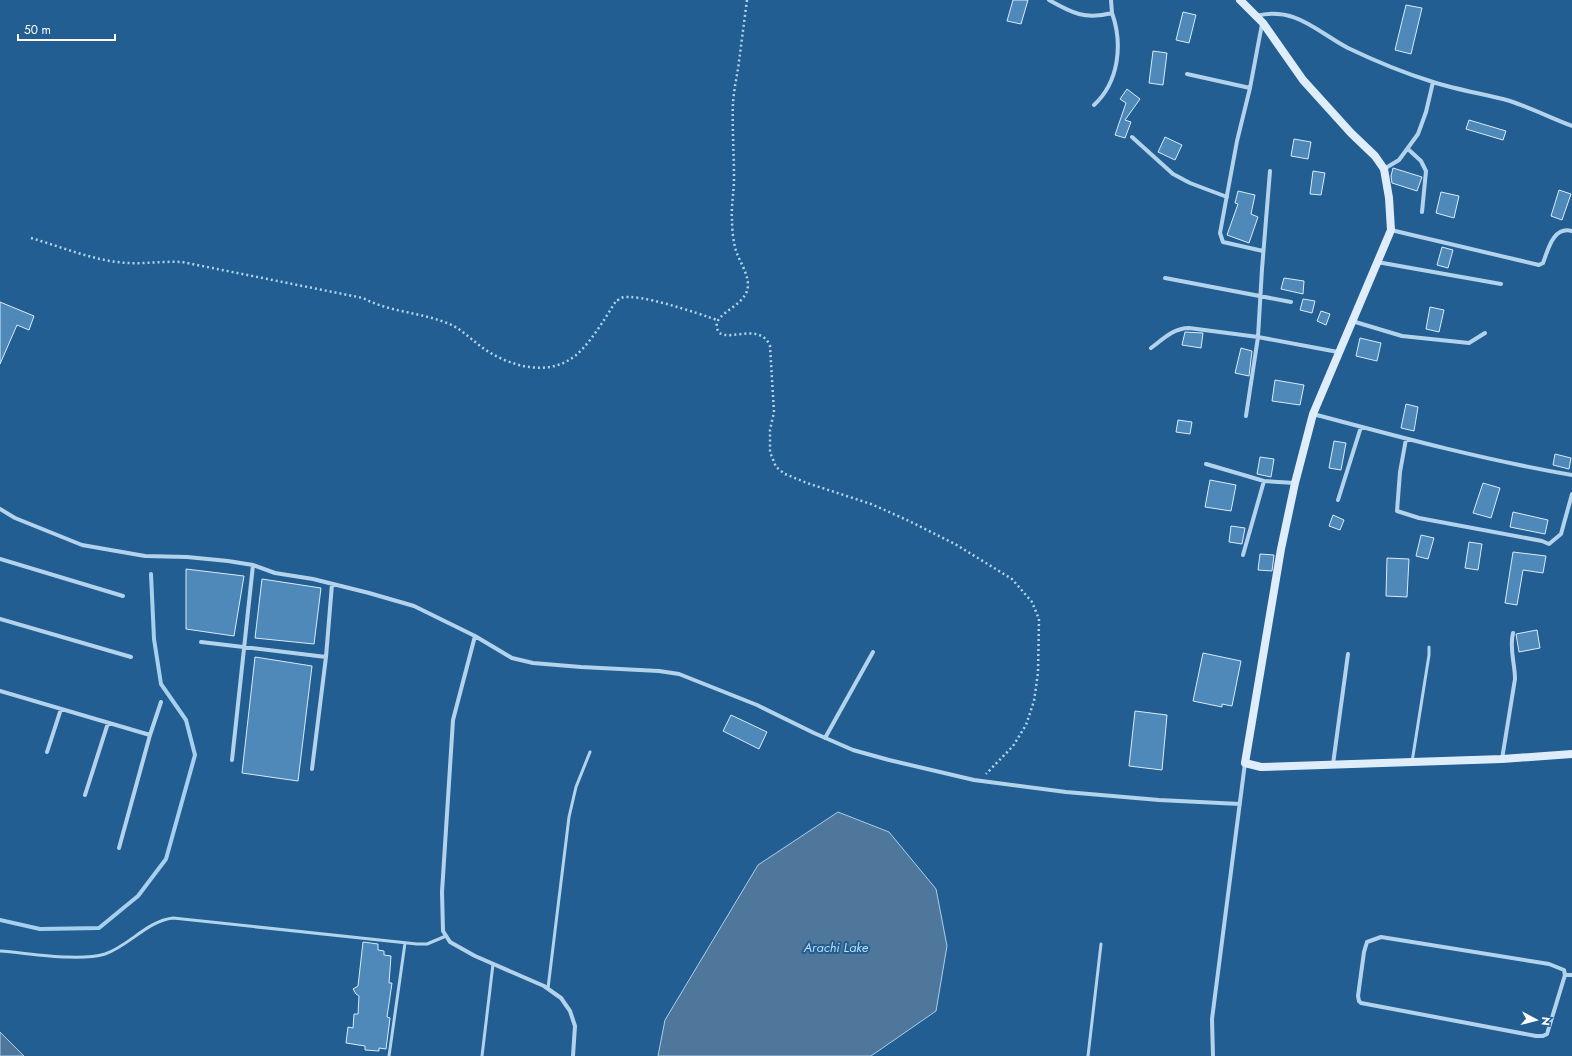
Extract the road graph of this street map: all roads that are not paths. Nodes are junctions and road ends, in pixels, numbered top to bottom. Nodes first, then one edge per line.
1 (1049, 0) edge
2 (1111, 0) edge
3 (1240, 0) edge
4 (1112, 13) junction
5 (1256, 16) junction
6 (1263, 23) junction
7 (1187, 74) dead end
8 (1433, 82) junction
9 (1250, 88) junction
10 (1094, 105) dead end
11 (1572, 126) edge
12 (1132, 137) dead end
13 (1408, 149) junction
14 (1384, 169) junction
15 (1270, 171) dead end
16 (1227, 197) junction
17 (1422, 212) dead end
18 (1391, 230) junction
19 (1572, 230) edge
20 (1263, 251) junction
21 (1376, 262) junction
22 (1165, 278) dead end
23 (1501, 284) dead end
24 (1260, 296) junction
25 (1292, 302) dead end
26 (1352, 322) junction
27 (1486, 333) dead end
28 (1258, 337) junction
29 (1151, 348) dead end
30 (1338, 352) junction
31 (1313, 414) junction
32 (1246, 416) dead end
33 (1361, 427) junction
34 (1406, 439) junction
35 (1206, 464) dead end
36 (1572, 475) edge
37 (1264, 480) junction
38 (1295, 483) junction
39 (1572, 494) edge
40 (1338, 500) dead end
41 (0, 509) edge
42 (1243, 555) dead end
43 (0, 559) edge
44 (253, 566) junction
45 (332, 584) junction
46 (123, 596) dead end
47 (0, 619) edge
48 (1513, 633) dead end
49 (475, 636) junction
50 (201, 642) dead end
51 (1429, 647) dead end
52 (244, 648) junction
53 (873, 652) dead end
54 (1348, 654) dead end
55 (131, 657) dead end
56 (326, 657) junction
57 (0, 691) edge
58 (161, 702) dead end
59 (61, 709) junction
60 (108, 723) junction
61 (150, 735) junction
62 (825, 738) junction
63 (47, 752) dead end
64 (590, 752) dead end
65 (1572, 754) edge
66 (232, 760) dead end
67 (1502, 760) junction
68 (1412, 762) junction
69 (1245, 763) junction
70 (1333, 765) junction
71 (312, 769) dead end
72 (85, 795) dead end
73 (1240, 804) junction
74 (119, 848) dead end
75 (446, 936) junction
76 (405, 943) junction
77 (1101, 944) dead end
78 (0, 951) edge
79 (493, 964) junction
80 (1564, 975) junction
81 (1572, 975) edge
82 (548, 988) junction
83 (390, 1056) edge
84 (482, 1056) edge
85 (573, 1056) edge
86 (1088, 1056) edge
87 (1213, 1056) edge

1 - 4 street
2 - 4 street
3 - 5 street
4 - 10 street
5 - 6 street
5 - 8 street
6 - 9 street
6 - 14 street
7 - 9 street
8 - 11 street
8 - 13 street
9 - 16 street
12 - 16 street
13 - 14 street
13 - 17 street
14 - 18 street
15 - 20 street
16 - 20 street
18 - 19 street
18 - 21 street
20 - 24 street
21 - 23 street
21 - 26 street
22 - 24 street
24 - 25 street
24 - 28 street
26 - 27 street
26 - 30 street
28 - 29 street
28 - 30 street
28 - 32 street
30 - 31 street
31 - 33 street
31 - 38 street
33 - 34 street
33 - 40 street
34 - 36 street
34 - 39 street
35 - 37 street
37 - 38 street
37 - 42 street
38 - 69 street
41 - 44 street
43 - 46 street
44 - 45 street
44 - 52 street
45 - 49 street
45 - 56 street
47 - 55 street
48 - 67 street
49 - 62 street
49 - 75 street
50 - 52 street
51 - 68 lane
52 - 56 street
52 - 66 street
53 - 62 street
54 - 70 street
56 - 71 street
57 - 59 street
58 - 61 street
59 - 60 street
59 - 63 street
60 - 61 street
60 - 72 street
61 - 74 street
62 - 73 street
64 - 82 lane
65 - 67 street
67 - 68 street
68 - 70 street
69 - 70 street
69 - 73 street
73 - 87 street
75 - 76 lane
75 - 79 street
76 - 78 lane
76 - 83 lane
77 - 86 lane
79 - 82 street
79 - 84 lane
80 - 80 street
80 - 81 street
82 - 85 street

